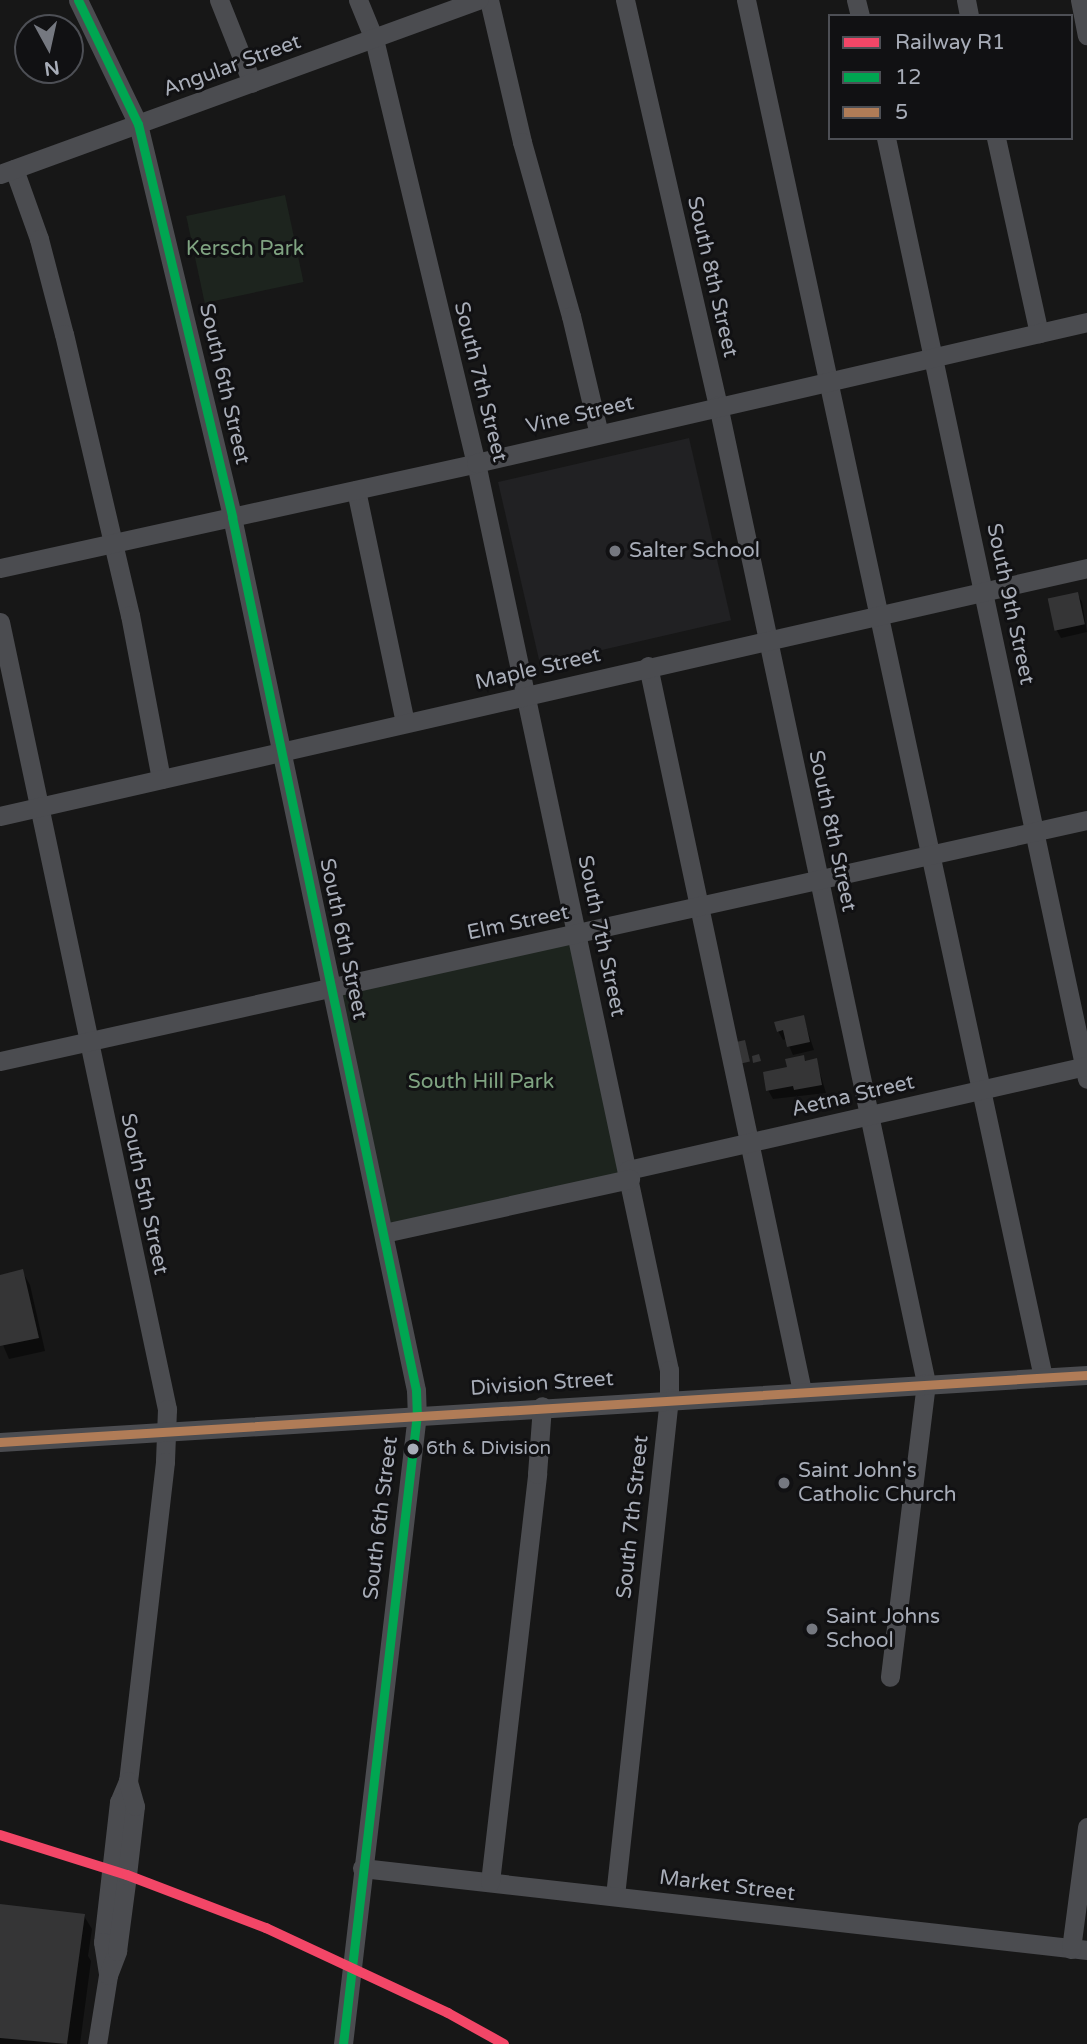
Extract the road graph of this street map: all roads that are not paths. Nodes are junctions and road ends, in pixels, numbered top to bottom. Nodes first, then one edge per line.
1 (78, 0) edge
2 (219, 0) edge
3 (358, 0) edge
4 (478, 0) edge
5 (489, 0) edge
6 (625, 0) edge
7 (746, 0) edge
8 (1080, 0) edge
9 (1087, 35) edge
10 (374, 39) junction
11 (252, 83) junction
12 (138, 124) junction
13 (886, 140) edge
14 (996, 140) edge
15 (7, 171) edge
16 (1087, 322) edge
17 (1039, 333) junction
18 (934, 357) junction
19 (831, 382) junction
20 (718, 405) junction
21 (599, 434) junction
22 (477, 463) junction
23 (356, 490) junction
24 (232, 517) junction
25 (113, 543) junction
26 (0, 568) edge
27 (1087, 568) edge
28 (985, 591) junction
29 (881, 614) junction
30 (0, 622) edge
31 (767, 639) junction
32 (648, 667) junction
33 (526, 695) junction
34 (405, 723) junction
35 (279, 751) junction
36 (161, 779) junction
37 (37, 808) junction
38 (0, 816) edge
39 (1087, 820) edge
40 (1034, 832) junction
41 (931, 855) junction
42 (819, 880) junction
43 (700, 906) junction
44 (578, 934) junction
45 (330, 987) junction
46 (88, 1042) junction
47 (0, 1061) edge
48 (1086, 1071) edge
49 (980, 1091) junction
50 (871, 1116) junction
51 (748, 1143) junction
52 (629, 1175) junction
53 (384, 1233) junction
54 (1087, 1375) edge
55 (1044, 1377) junction
56 (926, 1383) junction
57 (802, 1391) junction
58 (669, 1398) junction
59 (542, 1406) junction
60 (417, 1415) junction
61 (168, 1431) junction
62 (0, 1442) edge
63 (890, 1677) dead end
64 (128, 1781) junction
65 (1087, 1827) edge
66 (362, 1868) junction
67 (490, 1882) junction
68 (615, 1896) junction
69 (1079, 1949) edge
70 (108, 1975) junction
71 (97, 2044) edge
72 (342, 2044) edge

1 - 12 street, South 6th Street
2 - 11 street
3 - 10 street, South 7th Street
4 - 10 street, Angular Street
5 - 21 street
6 - 20 street, South 8th Street
7 - 19 street
8 - 9 street
10 - 11 street, Angular Street
10 - 22 street, South 7th Street
11 - 12 street, Angular Street
12 - 15 street, Angular Street
12 - 24 street, South 6th Street
13 - 18 street, South 9th Street
14 - 17 street
15 - 25 street
16 - 17 street, Vine Street
17 - 18 street, Vine Street
18 - 19 street, Vine Street
18 - 28 street, South 9th Street
19 - 20 street, Vine Street
19 - 29 street
20 - 21 street, Vine Street
20 - 31 street, South 8th Street
21 - 22 street, Vine Street
22 - 23 street, Vine Street
22 - 33 street, South 7th Street
23 - 24 street, Vine Street
23 - 34 street
24 - 25 street, Vine Street
24 - 35 street, South 6th Street
25 - 26 street, Vine Street
25 - 36 street
27 - 28 street, Maple Street
28 - 29 street, Maple Street
28 - 40 street, South 9th Street
29 - 31 street, Maple Street
29 - 41 street
30 - 37 street, South 5th Street
31 - 32 street, Maple Street
31 - 42 street, South 8th Street
32 - 33 street, Maple Street
32 - 43 street
33 - 34 street, Maple Street
33 - 44 street, South 7th Street
34 - 35 street, Maple Street
35 - 36 street, Maple Street
35 - 45 street, South 6th Street
36 - 37 street, Maple Street
37 - 38 street, Maple Street
37 - 46 street, South 5th Street
39 - 40 street, Elm Street
40 - 41 street, Elm Street
40 - 48 street, South 9th Street
41 - 42 street, Elm Street
41 - 49 street
42 - 43 street, Elm Street
42 - 50 street, South 8th Street
43 - 44 street, Elm Street
43 - 51 street
44 - 45 street, Elm Street
44 - 52 street, South 7th Street
45 - 46 street, Elm Street
45 - 53 street, South 6th Street
46 - 47 street, Elm Street
46 - 61 street, South 5th Street
48 - 49 street, Aetna Street
49 - 50 street, Aetna Street
49 - 55 street
50 - 51 street, Aetna Street
50 - 56 street, South 8th Street
51 - 52 street, Aetna Street
51 - 57 street
52 - 53 street, Aetna Street
52 - 58 street, South 7th Street
53 - 60 street, South 6th Street
54 - 55 street, Division Street
55 - 56 street, Division Street
56 - 57 street, Division Street
56 - 63 street, South 8th Street
57 - 58 street, Division Street
58 - 59 street, Division Street
58 - 68 street, South 7th Street
59 - 60 street, Division Street
59 - 67 street
60 - 61 street, Division Street
60 - 66 street, South 6th Street
61 - 62 street, Division Street
61 - 64 street, South 5th Street
64 - 70 street, South 5th Street
64 - 70 street, South 5th Street
65 - 69 street
66 - 67 street, Market Street
66 - 72 street, South 6th Street
67 - 68 street, Market Street
68 - 69 street, Market Street
70 - 71 street

